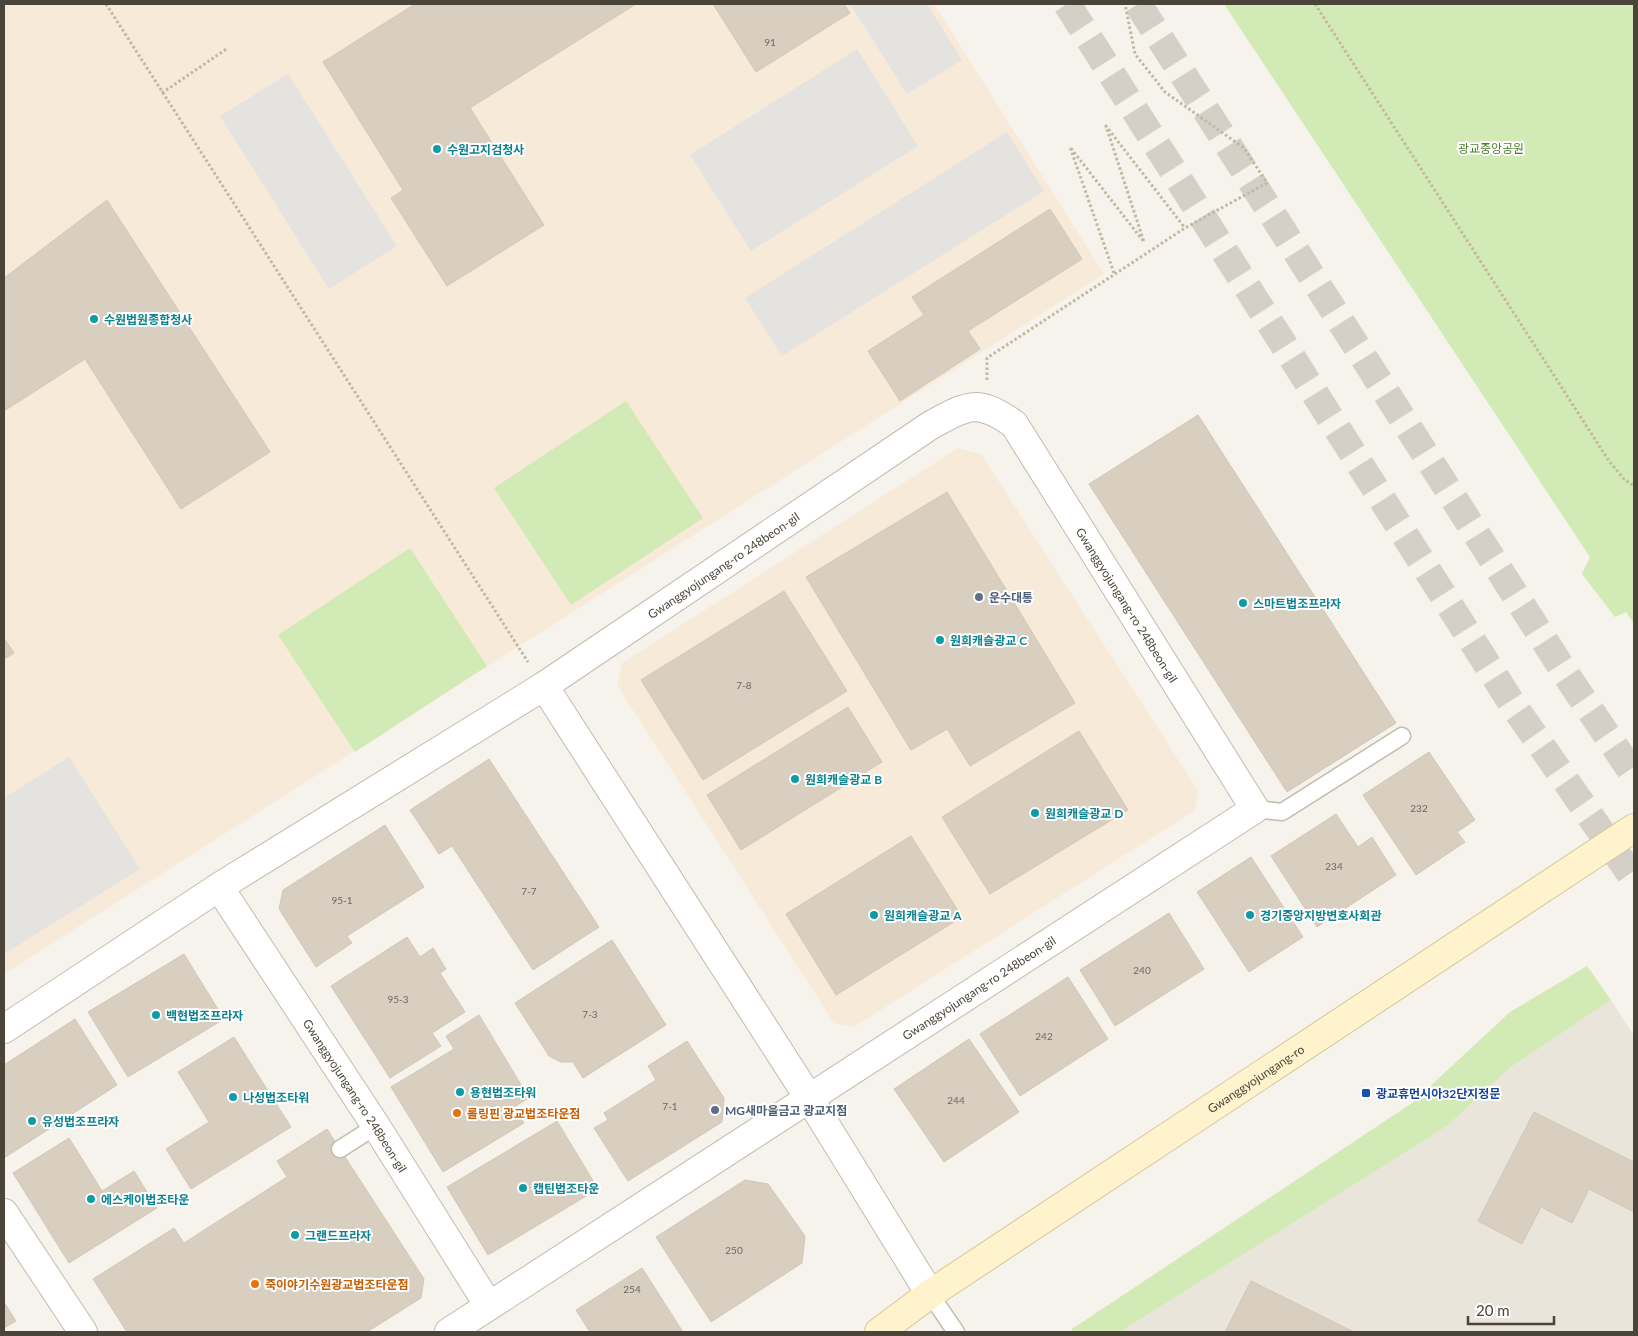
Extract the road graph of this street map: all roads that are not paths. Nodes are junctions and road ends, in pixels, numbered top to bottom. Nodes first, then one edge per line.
1 (544, 686) junction
2 (1402, 736) dead end
3 (1255, 809) junction
4 (1634, 828) edge
5 (218, 887) junction
6 (4, 1029) edge
7 (809, 1098) junction
8 (376, 1126) junction
9 (340, 1149) dead end
10 (4, 1213) edge
11 (930, 1294) junction
12 (490, 1306) junction
13 (83, 1332) edge
14 (449, 1332) edge
15 (879, 1332) edge
16 (956, 1332) edge

1 - 3 street, Gwanggyojungang-ro 248beon-gil
1 - 5 street, Gwanggyojungang-ro 248beon-gil
1 - 7 street
2 - 3 lane
3 - 7 street, Gwanggyojungang-ro 248beon-gil
4 - 11 main road, Gwanggyojungang-ro
5 - 6 street, Gwanggyojungang-ro 248beon-gil
5 - 8 street, Gwanggyojungang-ro 248beon-gil
7 - 11 street
7 - 12 street, Gwanggyojungang-ro 248beon-gil
8 - 9 lane
8 - 12 street, Gwanggyojungang-ro 248beon-gil
10 - 13 street
11 - 15 main road, Gwanggyojungang-ro
11 - 16 lane
12 - 14 street, Gwanggyojungang-ro 248beon-gil

